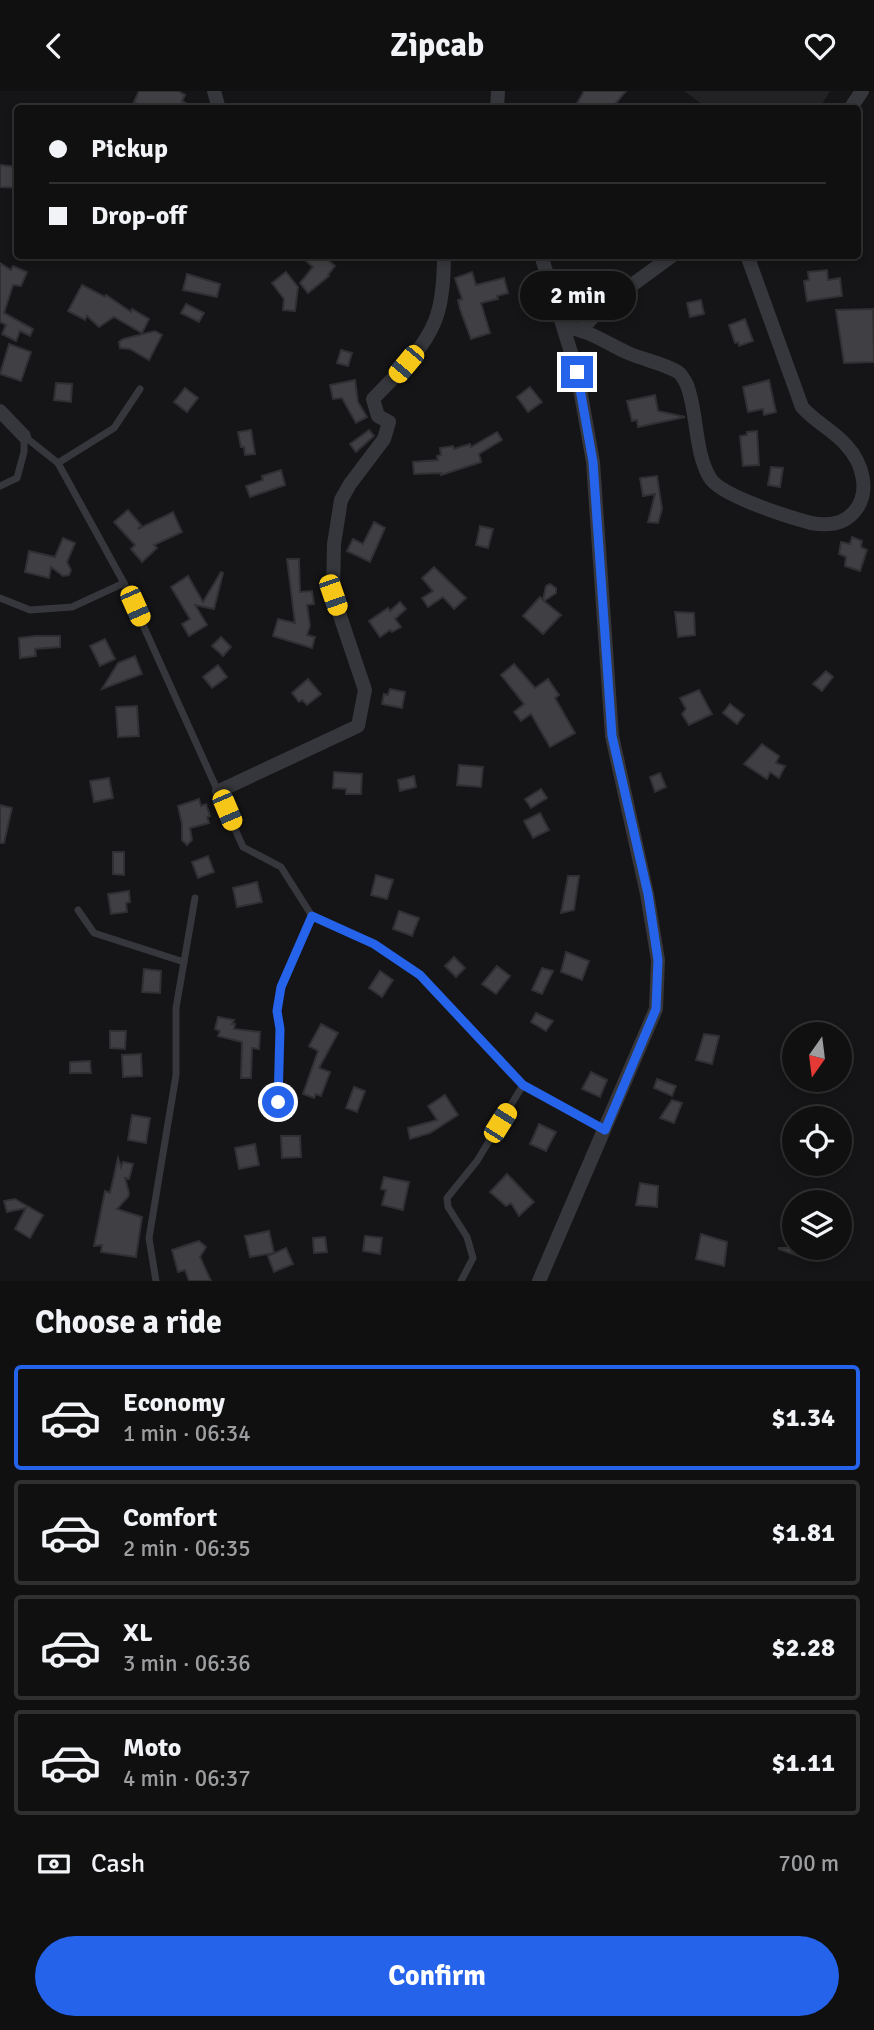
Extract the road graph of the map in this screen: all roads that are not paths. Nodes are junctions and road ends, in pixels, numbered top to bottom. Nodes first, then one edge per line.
1 (444, 259) edge
2 (542, 259) edge
3 (668, 259) edge
4 (748, 259) edge
5 (565, 327) junction
6 (582, 329) junction
7 (140, 389) dead end
8 (0, 411) edge
9 (24, 436) junction
10 (58, 463) junction
11 (0, 486) edge
12 (124, 583) junction
13 (0, 598) edge
14 (219, 791) junction
15 (195, 898) dead end
16 (78, 910) dead end
17 (312, 916) junction
18 (184, 962) junction
19 (523, 1085) junction
20 (278, 1102) dead end
21 (605, 1130) junction
22 (156, 1281) edge
23 (461, 1281) edge
24 (539, 1281) edge

1 - 14 street
2 - 5 street
3 - 6 street
4 - 6 street
5 - 6 street
5 - 21 street
7 - 10 lane
8 - 9 street
9 - 10 lane
9 - 11 lane
10 - 12 lane
12 - 13 lane
12 - 14 lane
14 - 17 lane
15 - 18 lane
16 - 18 lane
17 - 19 lane
17 - 20 lane
18 - 22 lane
19 - 21 lane
19 - 23 lane
21 - 24 street

